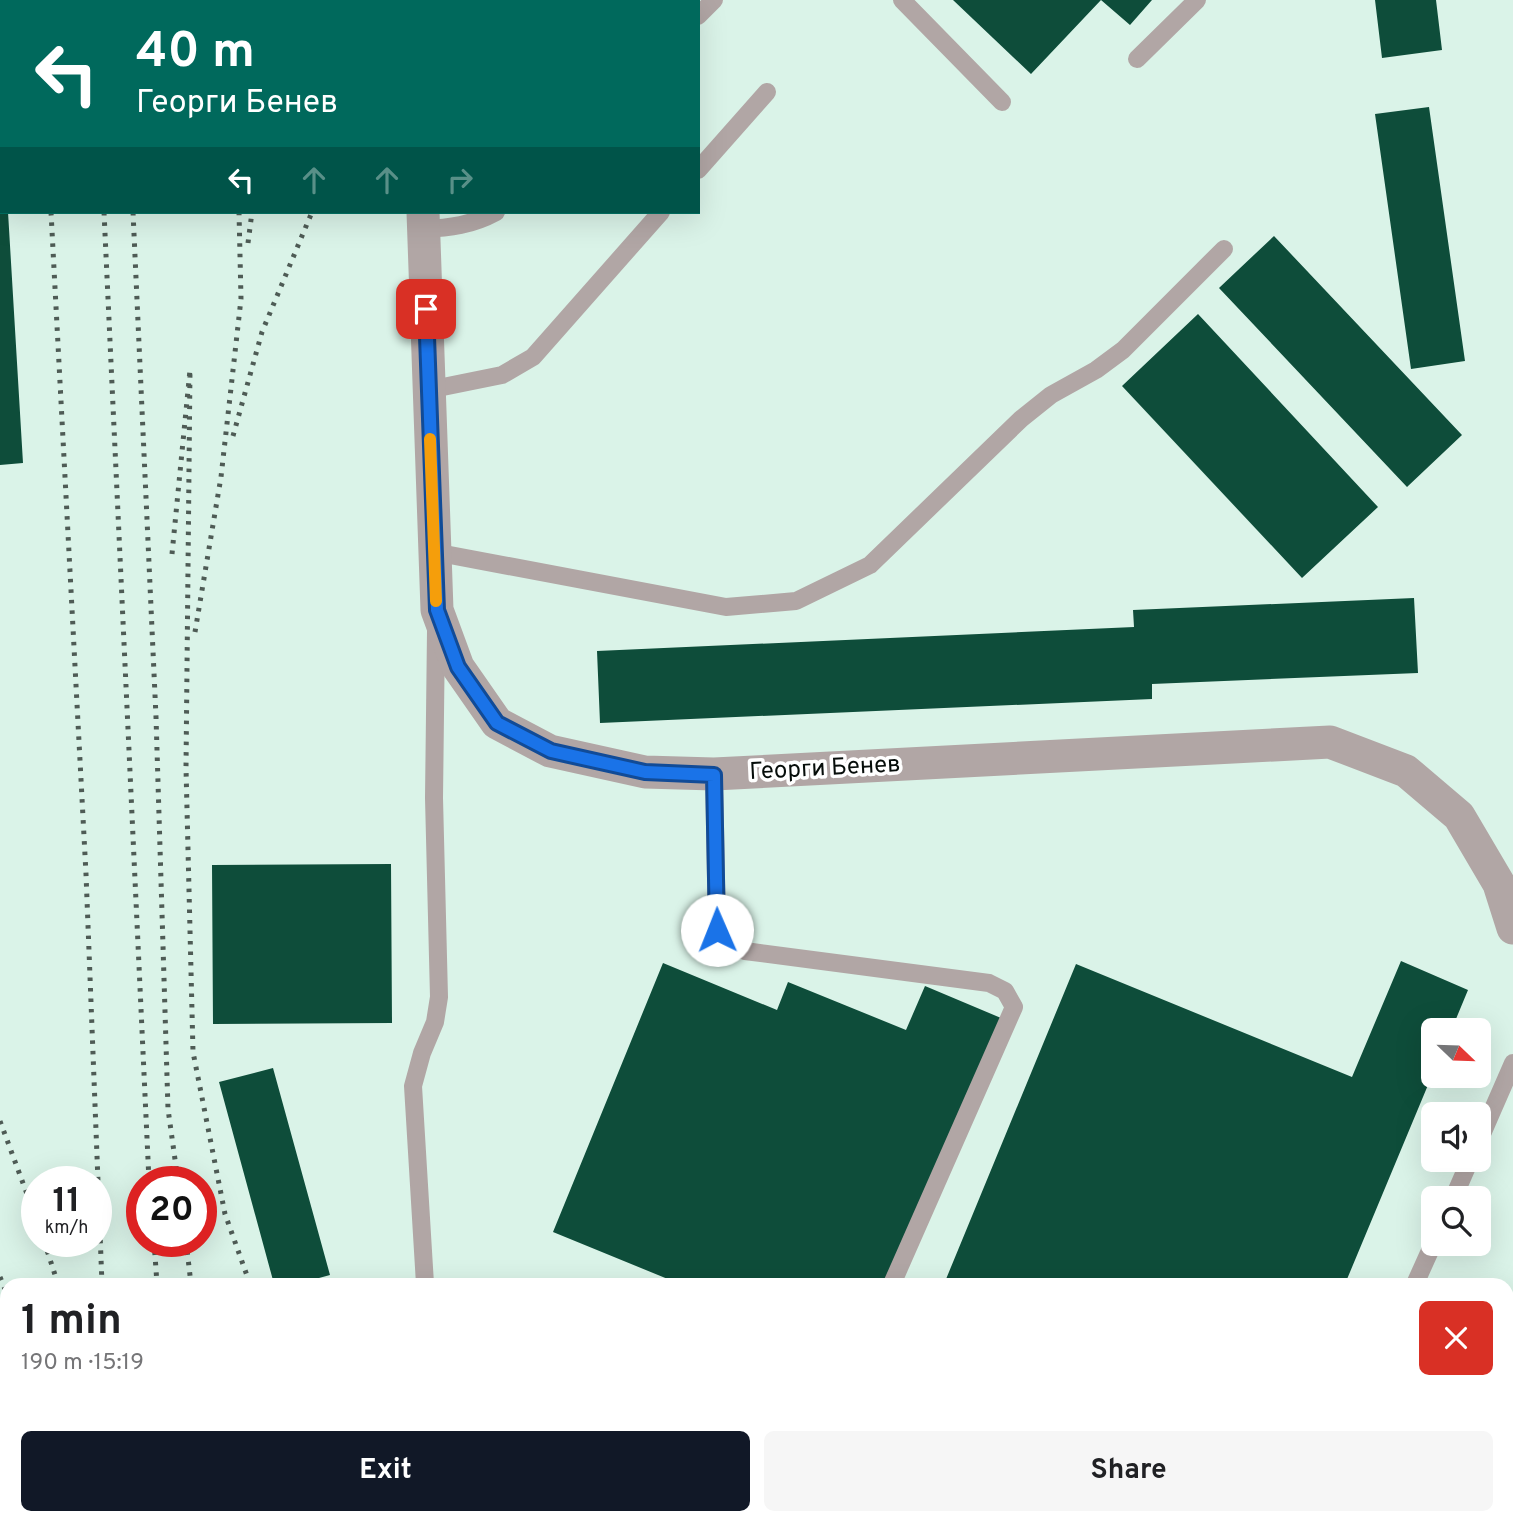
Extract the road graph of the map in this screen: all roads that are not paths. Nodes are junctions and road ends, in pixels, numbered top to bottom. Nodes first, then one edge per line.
1 (714, 0) edge
2 (902, 0) edge
3 (1197, 0) edge
4 (700, 14) edge
5 (1137, 59) dead end
6 (767, 92) dead end
7 (1002, 102) dead end
8 (700, 168) edge
9 (492, 214) edge
10 (659, 214) edge
11 (423, 220) edge
12 (1224, 249) dead end
13 (428, 390) junction
14 (434, 552) junction
15 (437, 610) junction
16 (714, 775) junction
17 (1506, 883) edge
18 (1513, 928) edge
19 (1513, 1063) edge
20 (1491, 1113) edge
21 (1428, 1256) edge
22 (425, 1278) edge
23 (895, 1278) edge
24 (1418, 1278) edge

1 - 4 lane
2 - 7 lane
3 - 5 lane
6 - 8 lane
9 - 11 lane
10 - 13 lane
11 - 13 street, Георги Бенев
12 - 14 lane
13 - 14 street, Георги Бенев
14 - 15 street, Георги Бенев
15 - 16 street, Георги Бенев
15 - 22 lane
16 - 17 street, Георги Бенев
16 - 23 lane
17 - 18 street, Георги Бенев
19 - 20 lane
21 - 24 lane

